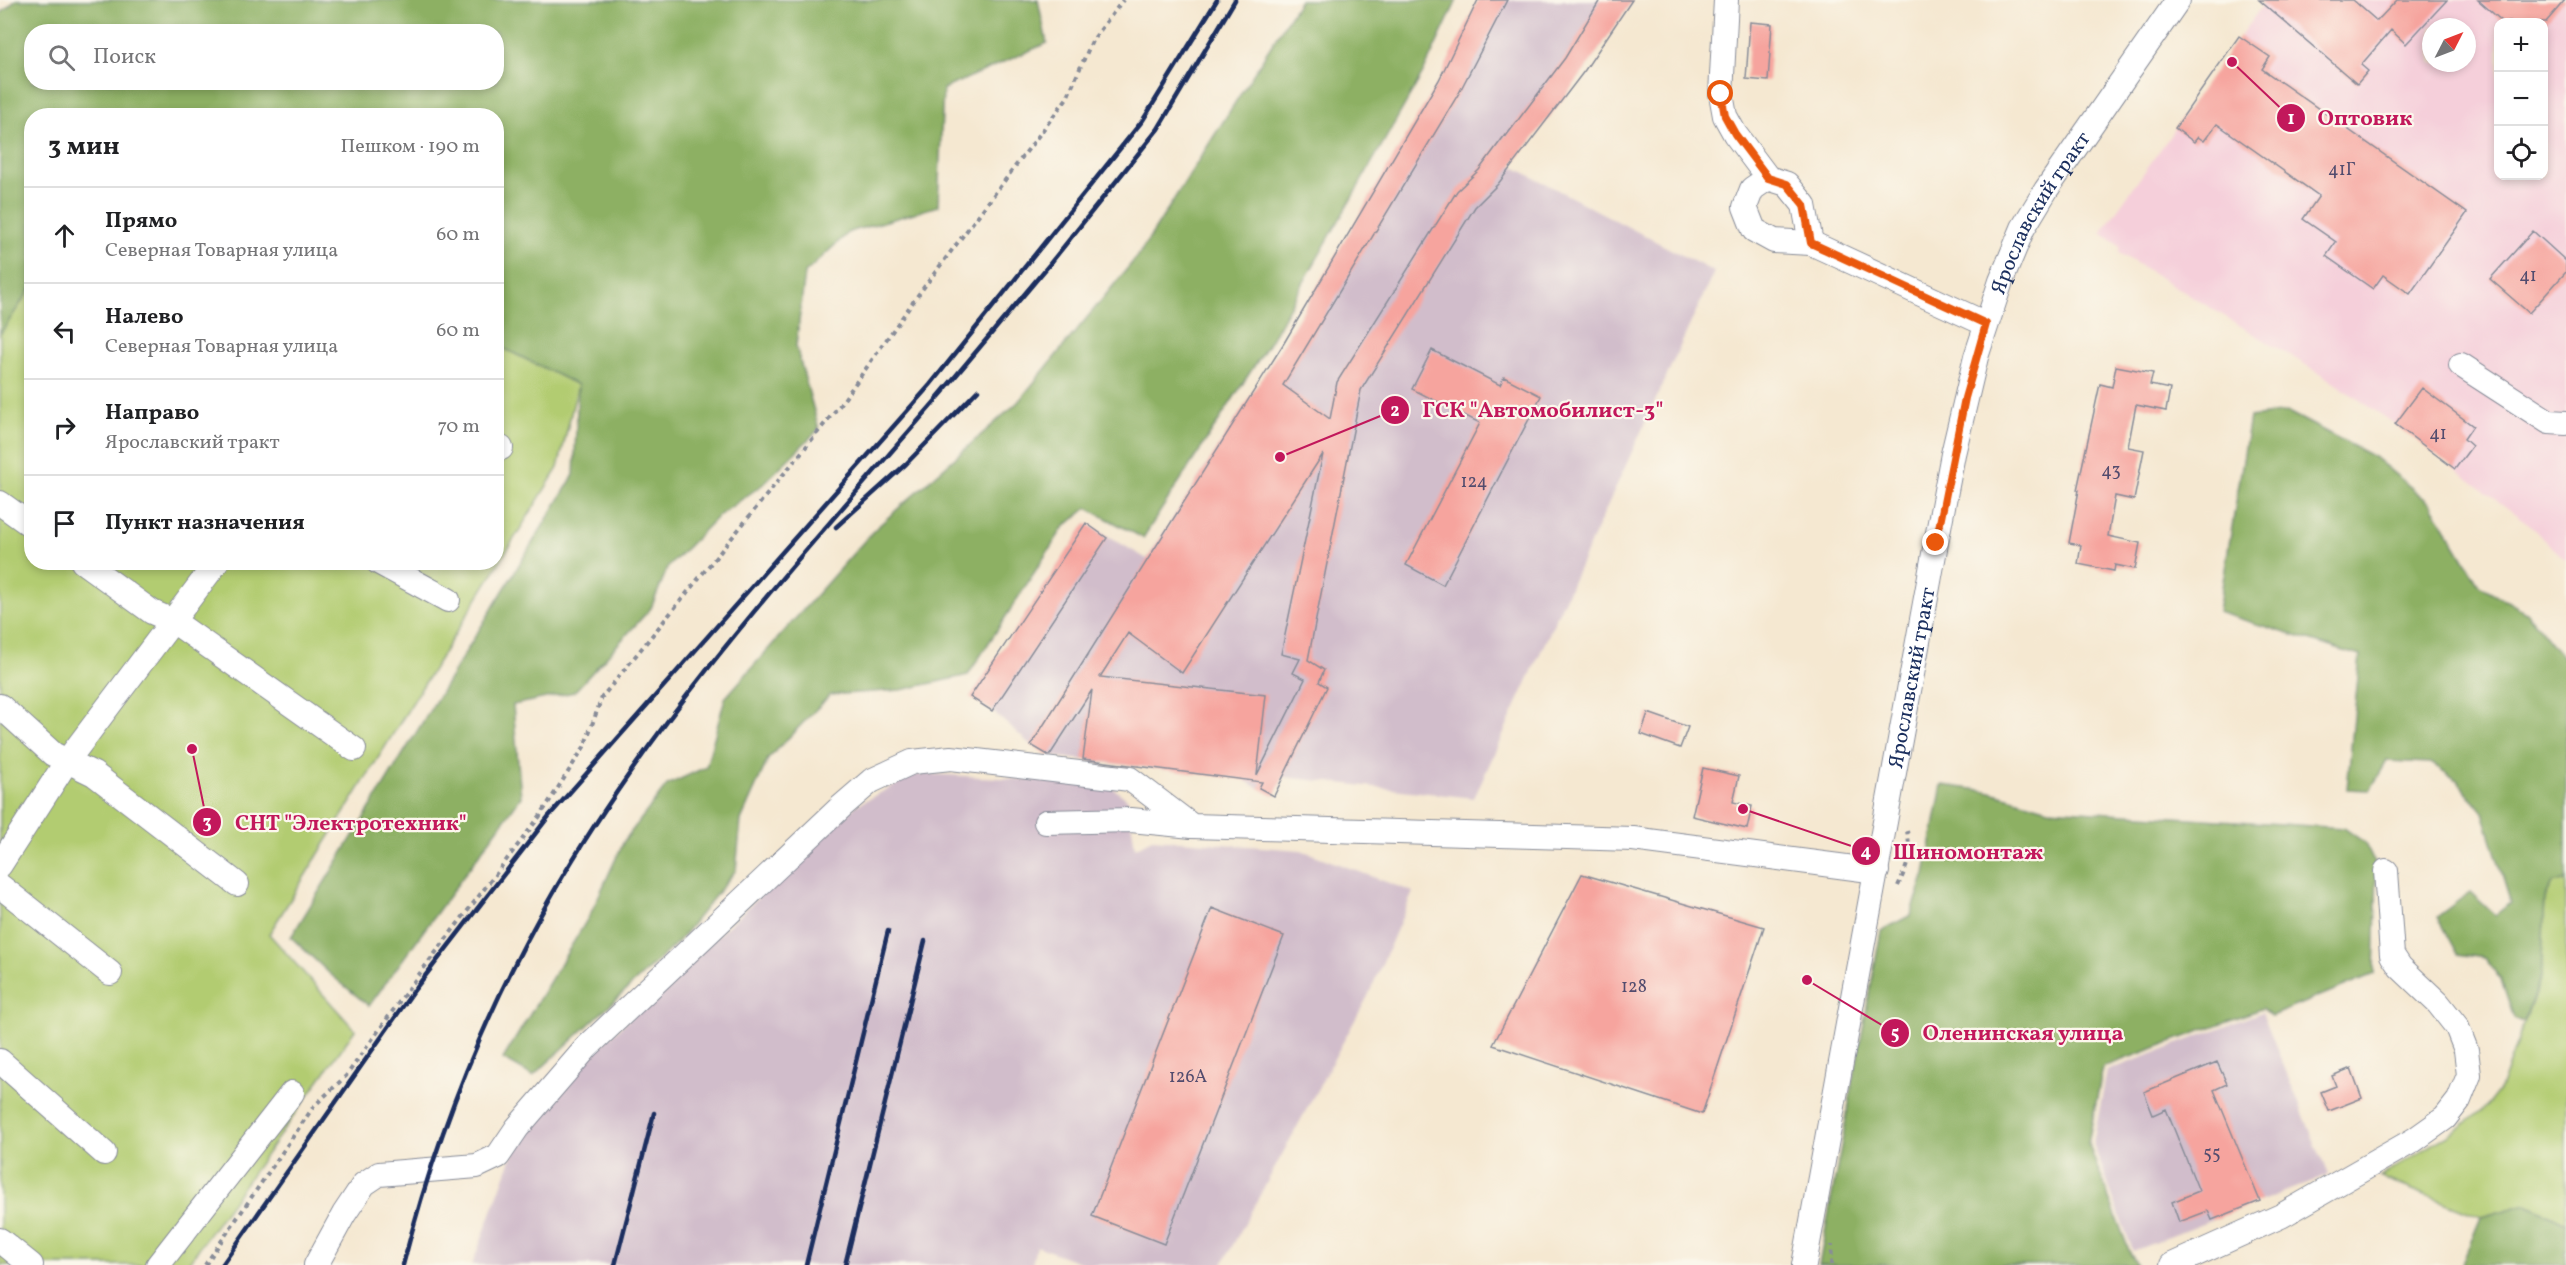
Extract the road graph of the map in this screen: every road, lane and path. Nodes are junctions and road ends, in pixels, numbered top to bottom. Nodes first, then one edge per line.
1 (1123, 0) edge
2 (1726, 0) edge
3 (2178, 0) edge
4 (1768, 178) junction
5 (1811, 243) junction
6 (1986, 324) junction
7 (2461, 365) dead end
8 (2566, 423) edge
9 (0, 503) edge
10 (24, 520) edge
11 (94, 570) edge
12 (211, 570) edge
13 (393, 570) edge
14 (448, 600) dead end
15 (173, 621) junction
16 (0, 706) edge
17 (354, 749) dead end
18 (68, 761) junction
19 (1046, 822) dead end
20 (1192, 826) junction
21 (0, 865) edge
22 (1877, 871) junction
23 (2386, 871) dead end
24 (237, 884) dead end
25 (0, 886) edge
26 (110, 973) dead end
27 (0, 1060) edge
28 (292, 1093) dead end
29 (104, 1153) dead end
30 (0, 1240) edge
31 (31, 1265) edge
32 (158, 1265) edge
33 (205, 1265) edge
34 (316, 1265) edge
35 (1803, 1265) edge
36 (2172, 1265) edge

1 - 33 path
2 - 4 street
3 - 6 street, Ярославский тракт
4 - 5 street
4 - 5 street
5 - 6 street
6 - 22 street, Ярославский тракт
7 - 8 street
9 - 10 street
11 - 15 street
12 - 15 street
13 - 14 street
15 - 17 street
15 - 18 street
16 - 18 street
18 - 21 street
18 - 24 street
19 - 20 street
20 - 22 street
20 - 34 street
22 - 35 street, Ярославский тракт
23 - 36 street
25 - 26 street
27 - 29 street
28 - 32 street
30 - 31 street

